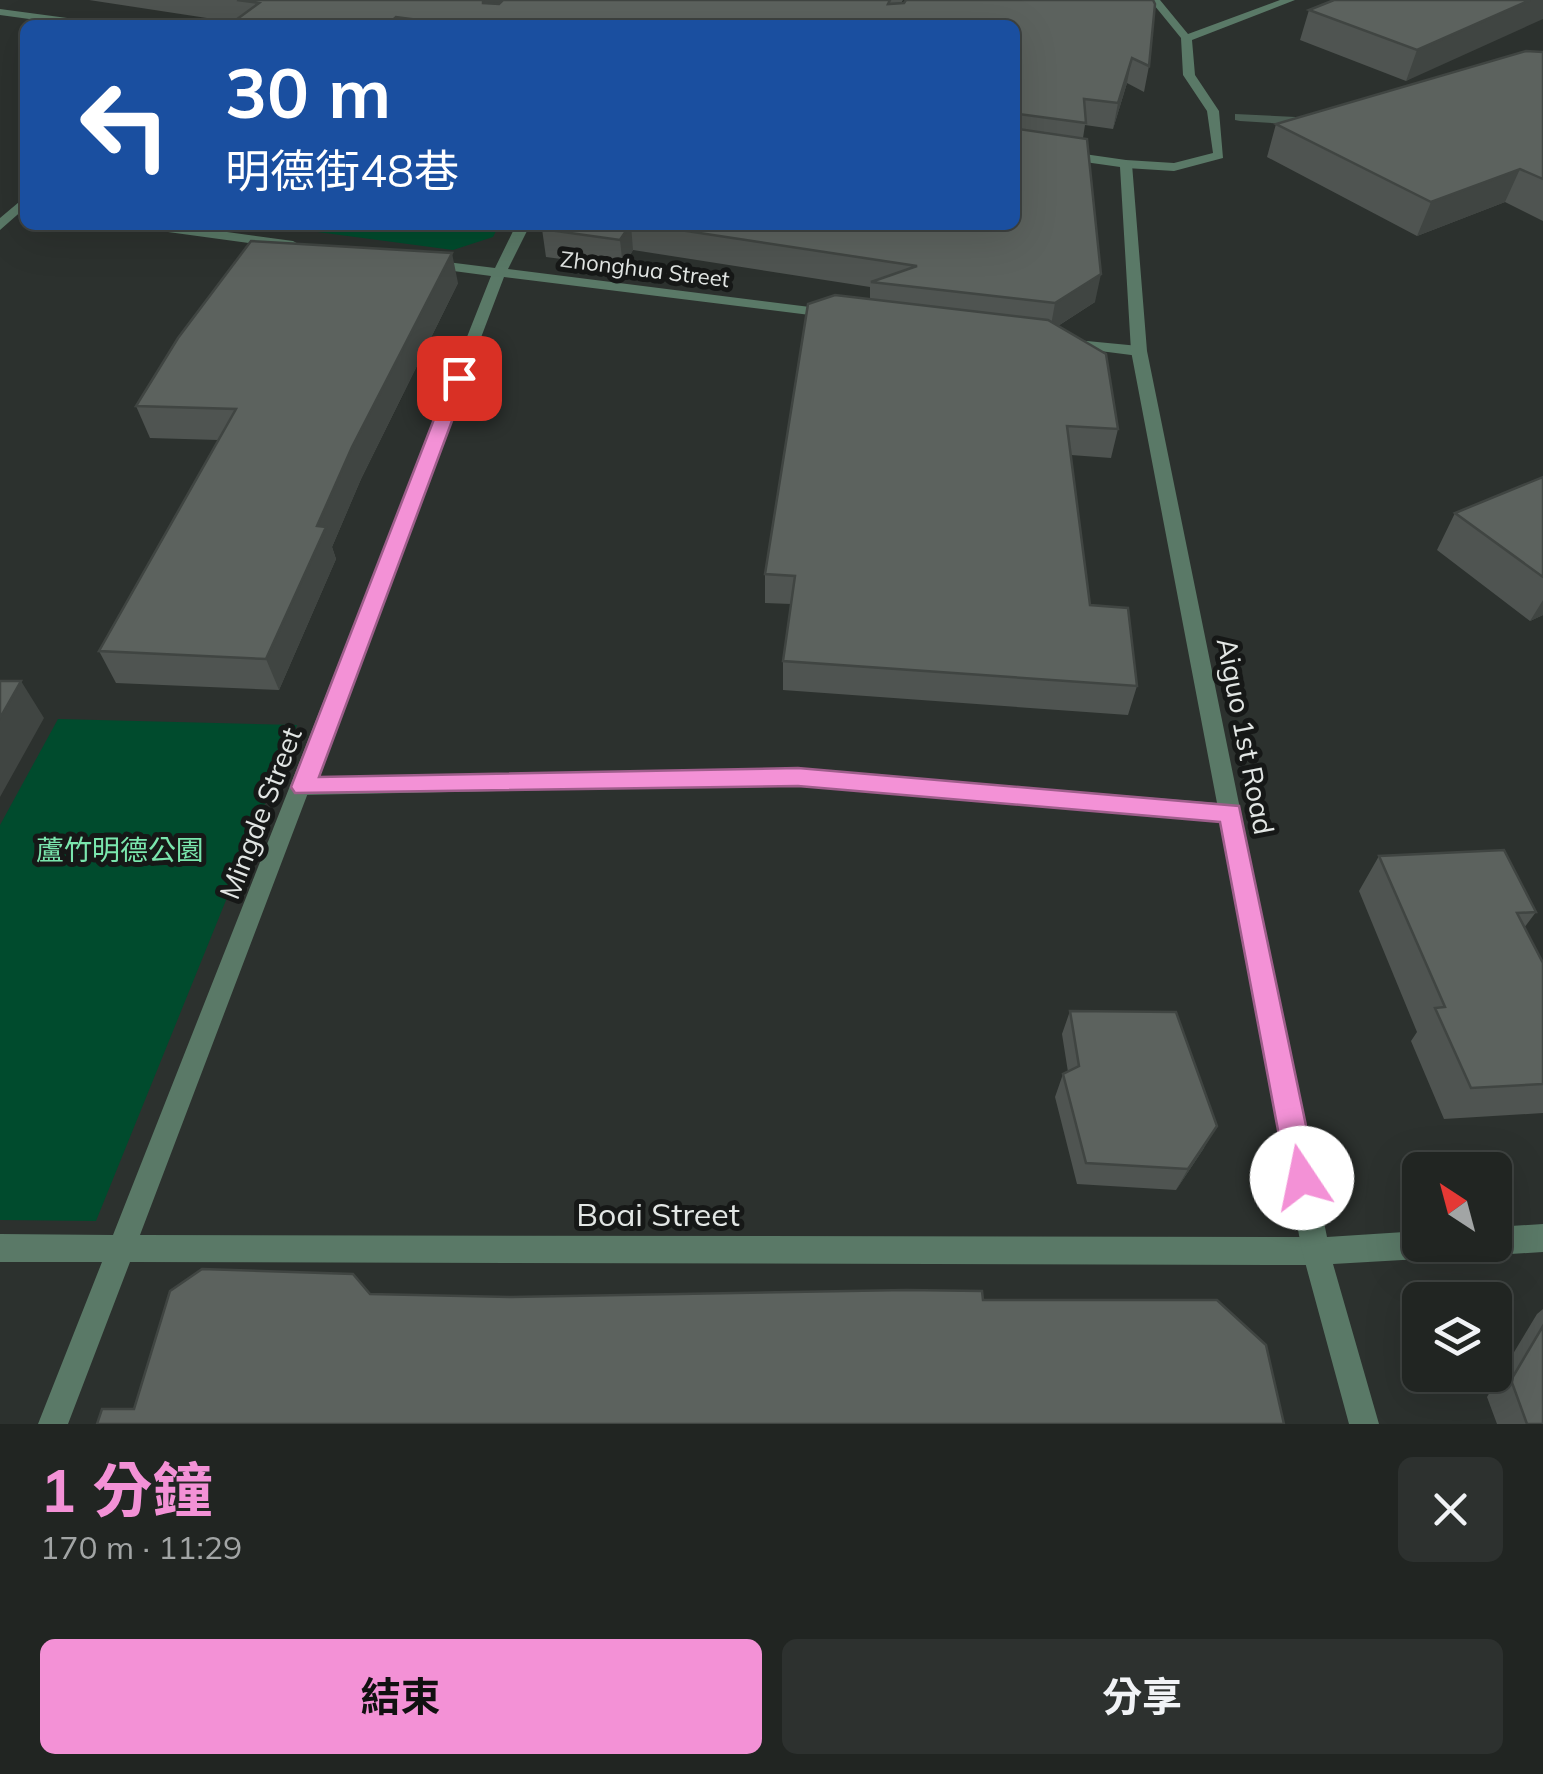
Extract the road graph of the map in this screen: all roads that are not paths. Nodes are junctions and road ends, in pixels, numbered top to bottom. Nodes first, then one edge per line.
1 (1155, 0) edge
2 (1290, 0) edge
3 (0, 12) edge
4 (60, 20) edge
5 (1186, 38) junction
6 (1020, 149) edge
7 (1126, 164) junction
8 (20, 209) edge
9 (0, 226) edge
10 (183, 230) edge
11 (521, 230) edge
12 (303, 246) edge
13 (421, 263) edge
14 (499, 274) junction
15 (848, 316) edge
16 (1042, 340) edge
17 (1139, 352) junction
18 (303, 787) junction
19 (1230, 813) junction
20 (1543, 1238) edge
21 (1512, 1240) edge
22 (1402, 1246) edge
23 (0, 1248) edge
24 (121, 1248) junction
25 (1316, 1250) junction
26 (53, 1424) edge
27 (1364, 1424) edge

1 - 5 street
2 - 5 street
3 - 4 street
5 - 7 street
6 - 7 street
7 - 17 street, Aiguo 1st Road
8 - 9 street
10 - 12 street
11 - 14 street, Mingde Street
13 - 14 street, Zhonghua Street
14 - 15 street, Zhonghua Street
14 - 18 street, Mingde Street
16 - 17 street
17 - 19 street, Aiguo 1st Road
18 - 19 street
18 - 24 street, Mingde Street
19 - 25 street, Aiguo 1st Road
20 - 21 street
22 - 25 street, Boai Street
23 - 24 street, Boai Street
24 - 25 street, Boai Street
24 - 26 street, Mingde Street
25 - 27 street, Aiguo 1st Road

